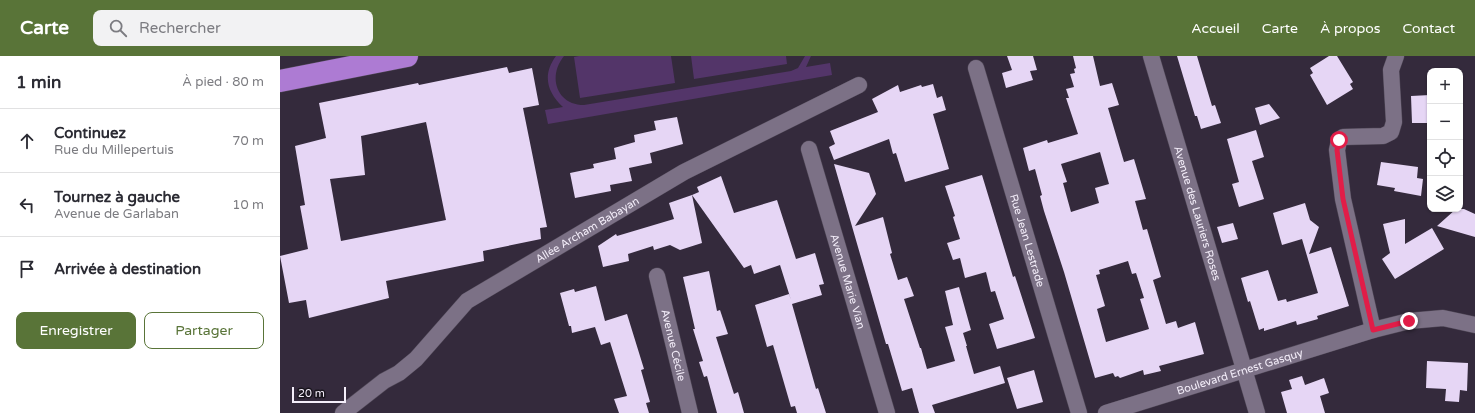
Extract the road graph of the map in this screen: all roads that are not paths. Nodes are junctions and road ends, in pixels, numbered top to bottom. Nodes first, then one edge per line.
1 (407, 56) edge
2 (1151, 56) edge
3 (1396, 56) edge
4 (976, 68) dead end
5 (280, 81) edge
6 (860, 85) dead end
7 (809, 149) dead end
8 (657, 276) dead end
9 (1475, 325) edge
10 (1373, 330) junction
11 (1245, 370) junction
12 (343, 413) edge
13 (690, 413) edge
14 (887, 413) edge
15 (1079, 413) edge
16 (1106, 413) edge
17 (1257, 413) edge

1 - 5 highway
2 - 11 street, Avenue des Lauriers Roses
3 - 10 street
4 - 15 street, Rue Jean Lestrade
6 - 12 street, Allée Archam Babayan
7 - 14 street, Avenue Marie Vian
8 - 13 street, Avenue Cécile
9 - 10 street, Boulevard Ernest Gasquy
10 - 11 street, Boulevard Ernest Gasquy
11 - 16 street, Boulevard Ernest Gasquy
11 - 17 street, Avenue des Lauriers Roses

